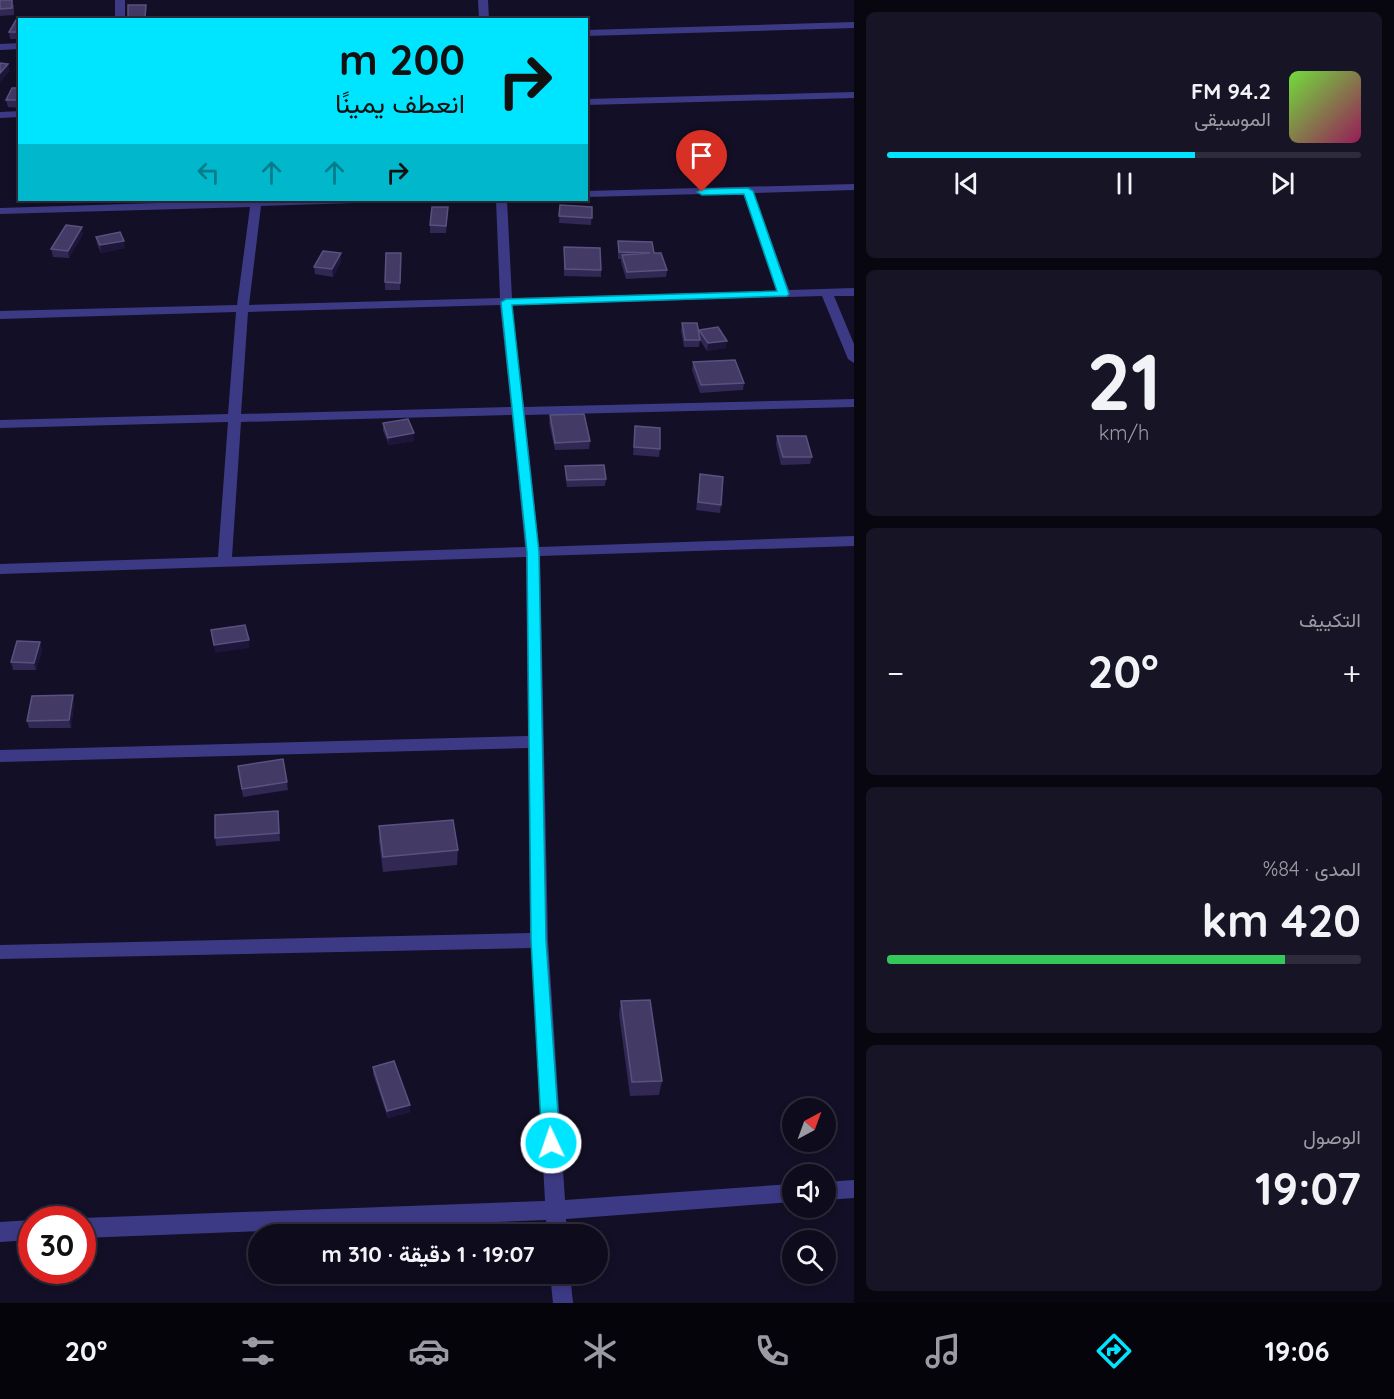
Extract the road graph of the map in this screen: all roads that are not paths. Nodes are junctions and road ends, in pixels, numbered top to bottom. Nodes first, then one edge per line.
1 (120, 0) edge
2 (483, 0) edge
3 (120, 18) edge
4 (484, 18) edge
5 (854, 25) edge
6 (588, 33) edge
7 (0, 46) edge
8 (18, 46) edge
9 (854, 95) edge
10 (588, 102) edge
11 (18, 114) edge
12 (0, 115) edge
13 (854, 187) edge
14 (748, 191) junction
15 (588, 194) edge
16 (256, 201) edge
17 (501, 201) edge
18 (0, 211) edge
19 (854, 292) edge
20 (827, 293) junction
21 (783, 294) junction
22 (506, 302) junction
23 (242, 309) junction
24 (0, 315) edge
25 (854, 359) edge
26 (854, 404) edge
27 (519, 412) junction
28 (235, 419) junction
29 (0, 424) edge
30 (854, 541) edge
31 (533, 552) junction
32 (225, 561) junction
33 (0, 569) edge
34 (536, 741) junction
35 (0, 756) edge
36 (538, 940) junction
37 (0, 952) edge
38 (854, 1189) edge
39 (836, 1190) edge
40 (782, 1194) edge
41 (555, 1210) junction
42 (556, 1224) edge
43 (96, 1227) edge
44 (18, 1231) edge
45 (0, 1232) edge
46 (561, 1284) edge
47 (562, 1303) edge

1 - 3 street
2 - 4 street
5 - 6 street
7 - 8 street
9 - 10 street
11 - 12 street
13 - 14 street
14 - 15 street
14 - 21 street
16 - 18 street
16 - 23 street
17 - 22 street
19 - 20 street
20 - 21 street
20 - 25 street
21 - 22 street
22 - 23 street
22 - 27 street
23 - 24 street
23 - 28 street
26 - 27 street
27 - 28 street
27 - 31 street
28 - 29 street
28 - 32 street
30 - 31 street
31 - 32 street
31 - 34 street
32 - 33 street
34 - 35 street
34 - 36 street
36 - 37 street
36 - 41 street
38 - 39 street
40 - 41 street
41 - 42 street
41 - 43 street
44 - 45 street
46 - 47 street

